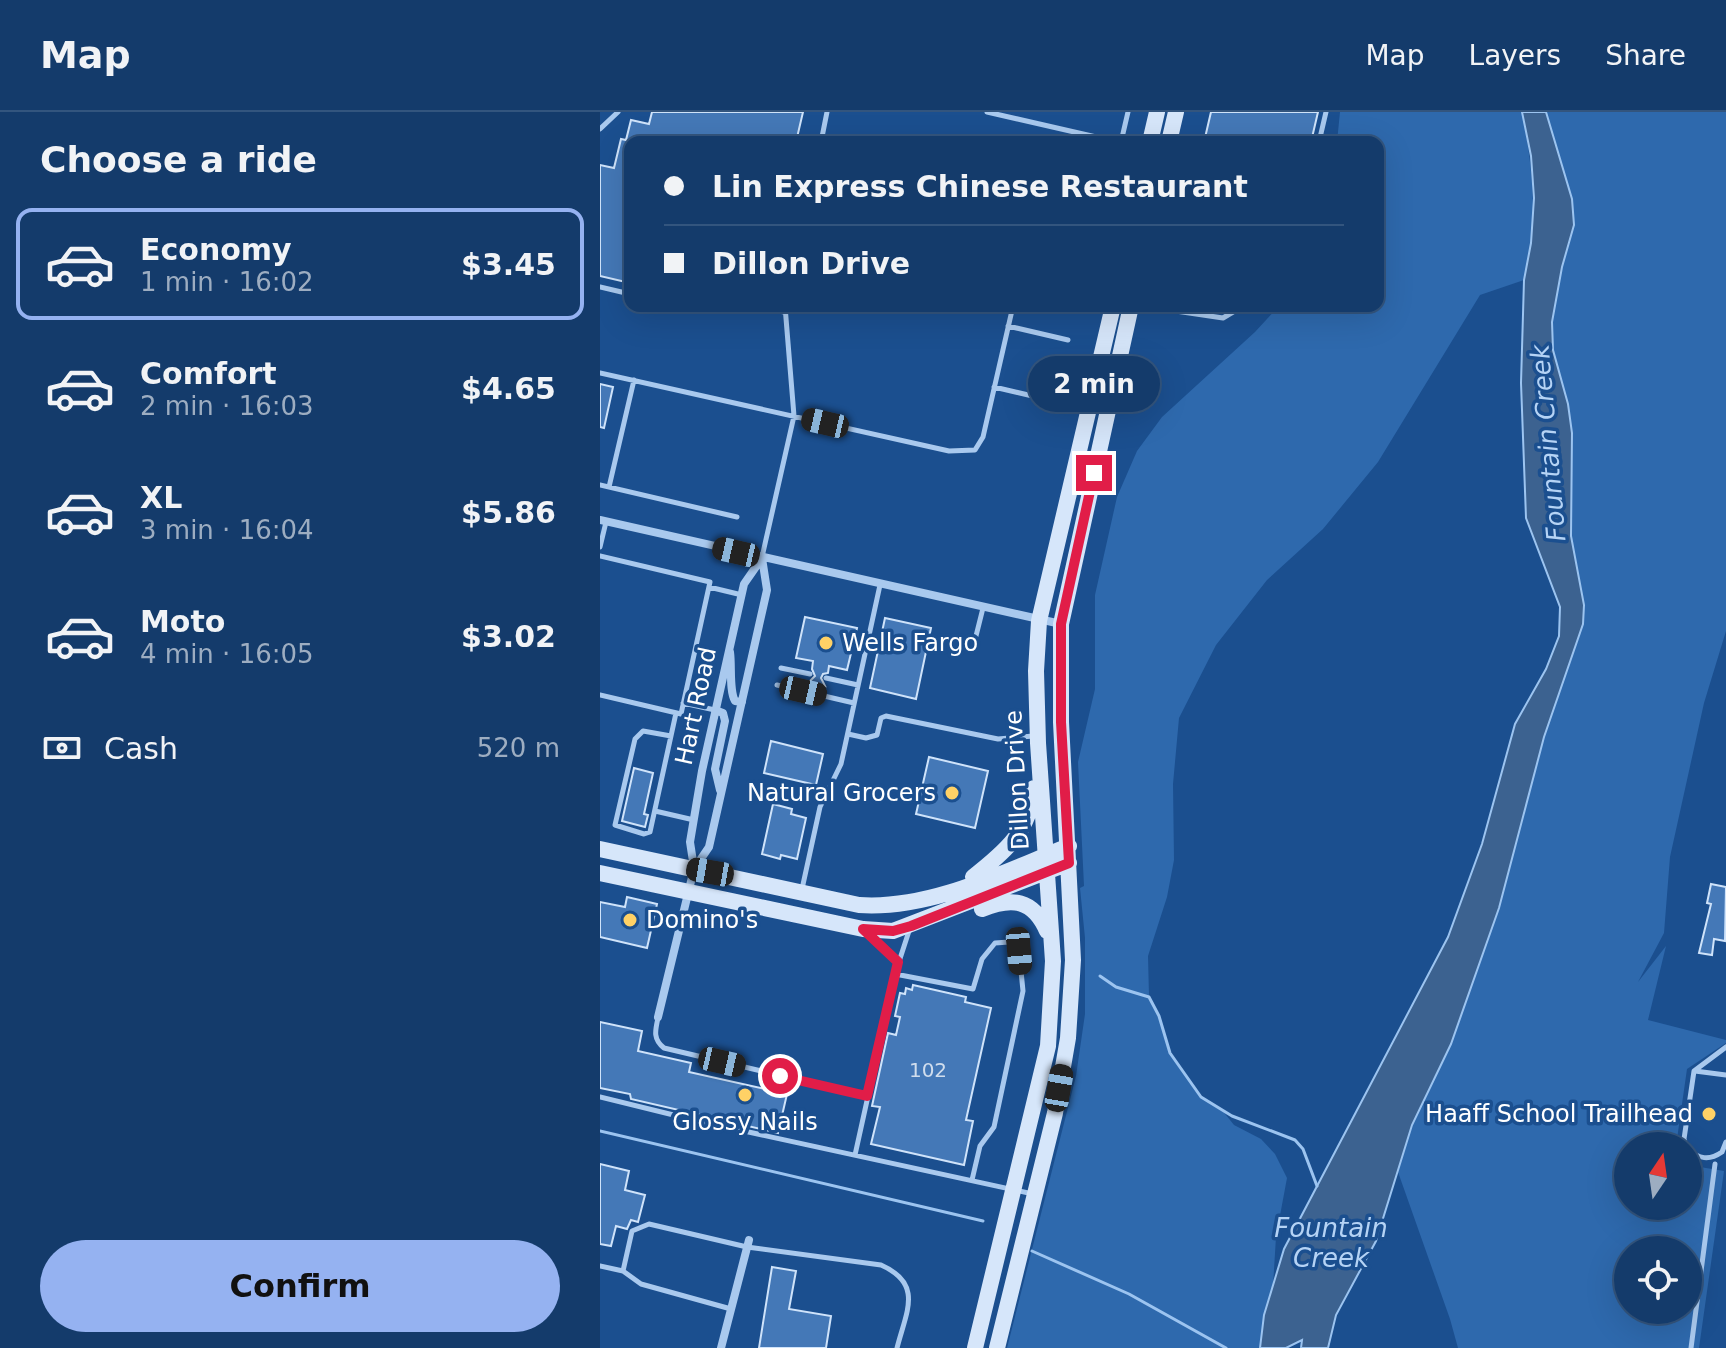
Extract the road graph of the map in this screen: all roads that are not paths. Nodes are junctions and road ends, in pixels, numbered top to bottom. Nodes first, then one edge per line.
1 (618, 112) edge
2 (827, 112) edge
3 (987, 112) edge
4 (1128, 112) edge
5 (1157, 112) edge
6 (1176, 112) edge
7 (1326, 112) edge
8 (1020, 116) edge
9 (600, 129) edge
10 (822, 136) edge
11 (1097, 136) edge
12 (1122, 136) edge
13 (1151, 136) edge
14 (1170, 136) edge
15 (1320, 136) edge
16 (600, 287) edge
17 (624, 293) edge
18 (784, 312) edge
19 (1012, 312) edge
20 (1111, 312) edge
21 (1130, 312) edge
22 (1182, 312) edge
23 (1233, 312) edge
24 (1008, 326) junction
25 (1068, 340) dead end
26 (600, 373) edge
27 (634, 380) junction
28 (994, 387) junction
29 (1054, 401) dead end
30 (794, 416) junction
31 (600, 485) edge
32 (609, 487) junction
33 (737, 517) dead end
34 (603, 521) edge
35 (600, 547) edge
36 (600, 556) edge
37 (762, 558) junction
38 (880, 585) junction
39 (709, 587) junction
40 (742, 595) junction
41 (983, 608) junction
42 (1039, 621) junction
43 (1061, 624) junction
44 (976, 636) dead end
45 (729, 647) junction
46 (781, 668) dead end
47 (810, 674) dead end
48 (826, 678) dead end
49 (777, 685) dead end
50 (858, 685) junction
51 (600, 695) edge
52 (742, 702) junction
53 (683, 703) junction
54 (854, 703) junction
55 (715, 710) junction
56 (676, 713) junction
57 (848, 734) junction
58 (671, 736) junction
59 (1038, 739) junction
60 (721, 795) junction
61 (655, 811) junction
62 (695, 820) junction
63 (600, 849) edge
64 (1069, 855) junction
65 (1045, 864) junction
66 (694, 869) junction
67 (600, 873) edge
68 (955, 890) junction
69 (688, 892) junction
70 (801, 892) junction
71 (911, 926) junction
72 (863, 929) junction
73 (1050, 938) junction
74 (898, 962) junction
75 (895, 974) junction
76 (658, 1017) joint
77 (1726, 1047) edge
78 (1694, 1071) junction
79 (1726, 1075) edge
80 (867, 1096) junction
81 (600, 1097) edge
82 (1685, 1132) edge
83 (1726, 1142) edge
84 (855, 1155) junction
85 (1702, 1157) edge
86 (1715, 1164) dead end
87 (972, 1180) junction
88 (1014, 1189) junction
89 (1034, 1194) junction
90 (748, 1243) junction
91 (600, 1266) edge
92 (623, 1271) junction
93 (731, 1309) junction
94 (721, 1348) edge
95 (897, 1348) edge
96 (975, 1348) edge
97 (997, 1348) edge
98 (1691, 1348) edge

1 - 9 lane
2 - 10 lane
3 - 8 lane
4 - 12 lane
5 - 13 main road
6 - 14 main road
7 - 15 lane
8 - 11 lane
16 - 17 lane
18 - 30 lane
19 - 24 lane
20 - 42 main road, Dillon Drive
21 - 43 main road, Dillon Drive
22 - 23 lane
24 - 25 lane
24 - 28 lane
26 - 27 lane
27 - 30 lane
27 - 32 lane
28 - 29 lane
28 - 30 lane
30 - 37 lane
31 - 32 lane
32 - 33 lane
34 - 35 lane
34 - 37 street
36 - 39 lane
37 - 38 street
37 - 40 street, Hart Road
37 - 52 street, Hart Road
38 - 41 street
38 - 50 lane
39 - 40 lane
39 - 53 lane
40 - 45 street, Hart Road
41 - 42 street
41 - 44 lane
42 - 43 street
42 - 59 main road, Dillon Drive
43 - 64 main road, Dillon Drive
45 - 52 street
45 - 55 street, Hart Road
46 - 47 lane
48 - 50 lane
49 - 54 lane
50 - 54 lane
51 - 56 lane
52 - 60 street, Hart Road
53 - 55 lane
53 - 56 lane
54 - 57 lane
55 - 60 street
55 - 62 street, Hart Road
56 - 58 lane
57 - 59 lane
57 - 70 lane
58 - 61 lane
58 - 61 lane
59 - 65 main road, Dillon Drive
59 - 68 main road
60 - 66 street, Hart Road
61 - 62 lane
62 - 66 street, Hart Road
63 - 66 main road
64 - 65 main road
64 - 89 main road, Dillon Drive
65 - 68 main road
65 - 71 main road
65 - 73 main road, Dillon Drive
66 - 69 street, Hart Road
66 - 70 main road
67 - 69 main road
68 - 70 main road
69 - 72 main road
69 - 76 street, Hart Road
71 - 72 main road
71 - 73 main road
71 - 74 lane
72 - 74 lane
73 - 88 main road, Dillon Drive
74 - 75 lane
75 - 80 lane
75 - 87 lane
76 - 80 lane
77 - 78 lane
78 - 79 lane
78 - 82 lane
80 - 84 lane
81 - 84 lane
83 - 85 lane
84 - 87 lane
86 - 98 lane
87 - 88 lane
88 - 89 lane
88 - 96 main road, Dillon Drive
89 - 97 main road, Dillon Drive
90 - 92 lane
90 - 93 street
90 - 95 lane
91 - 92 lane
92 - 93 lane
93 - 94 street

